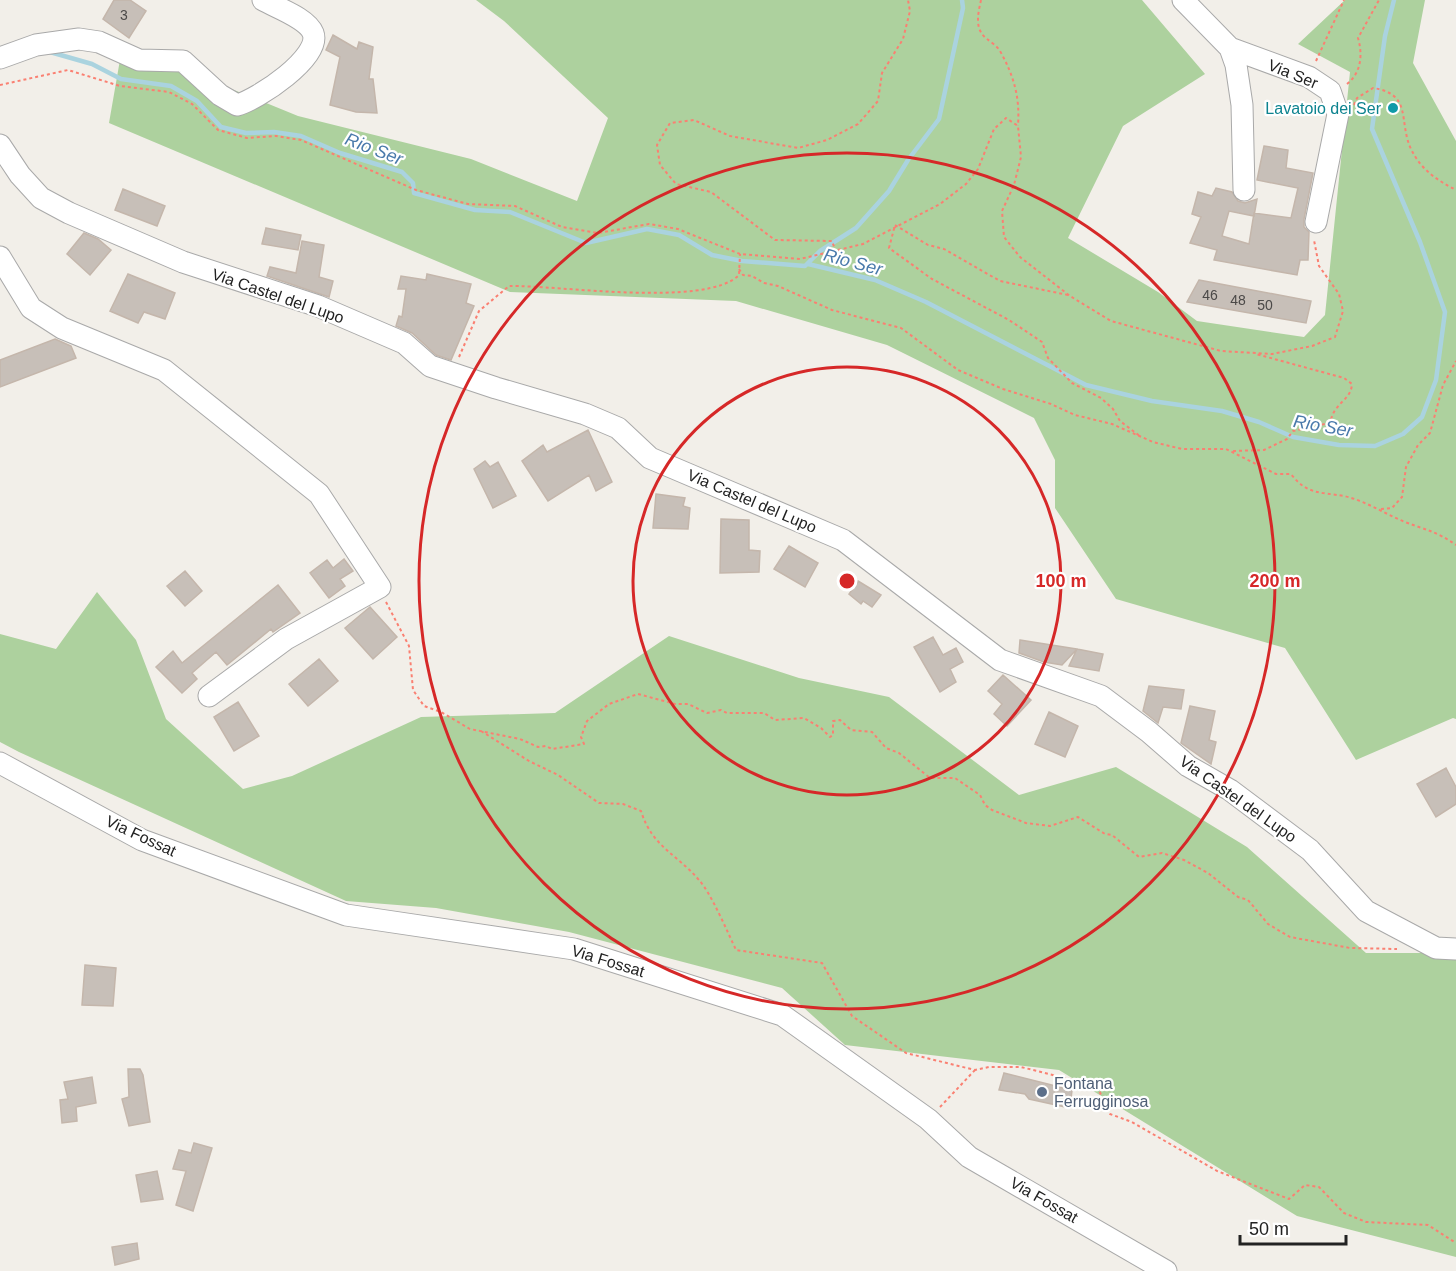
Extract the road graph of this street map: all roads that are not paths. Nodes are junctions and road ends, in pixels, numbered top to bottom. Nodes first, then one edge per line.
1 (263, 0) edge
2 (1183, 0) edge
3 (1230, 48) junction
4 (0, 67) edge
5 (0, 145) edge
6 (1244, 190) dead end
7 (1316, 222) road end
8 (0, 257) edge
9 (209, 696) dead end
10 (0, 763) edge
11 (1456, 949) edge
12 (1166, 1271) edge

1 - 4 street
2 - 3 street, Via Ser
3 - 6 street, Via Ser
3 - 7 street, Via Ser
5 - 11 street, Via Castel del Lupo
8 - 9 street
10 - 12 street, Via Fossat

